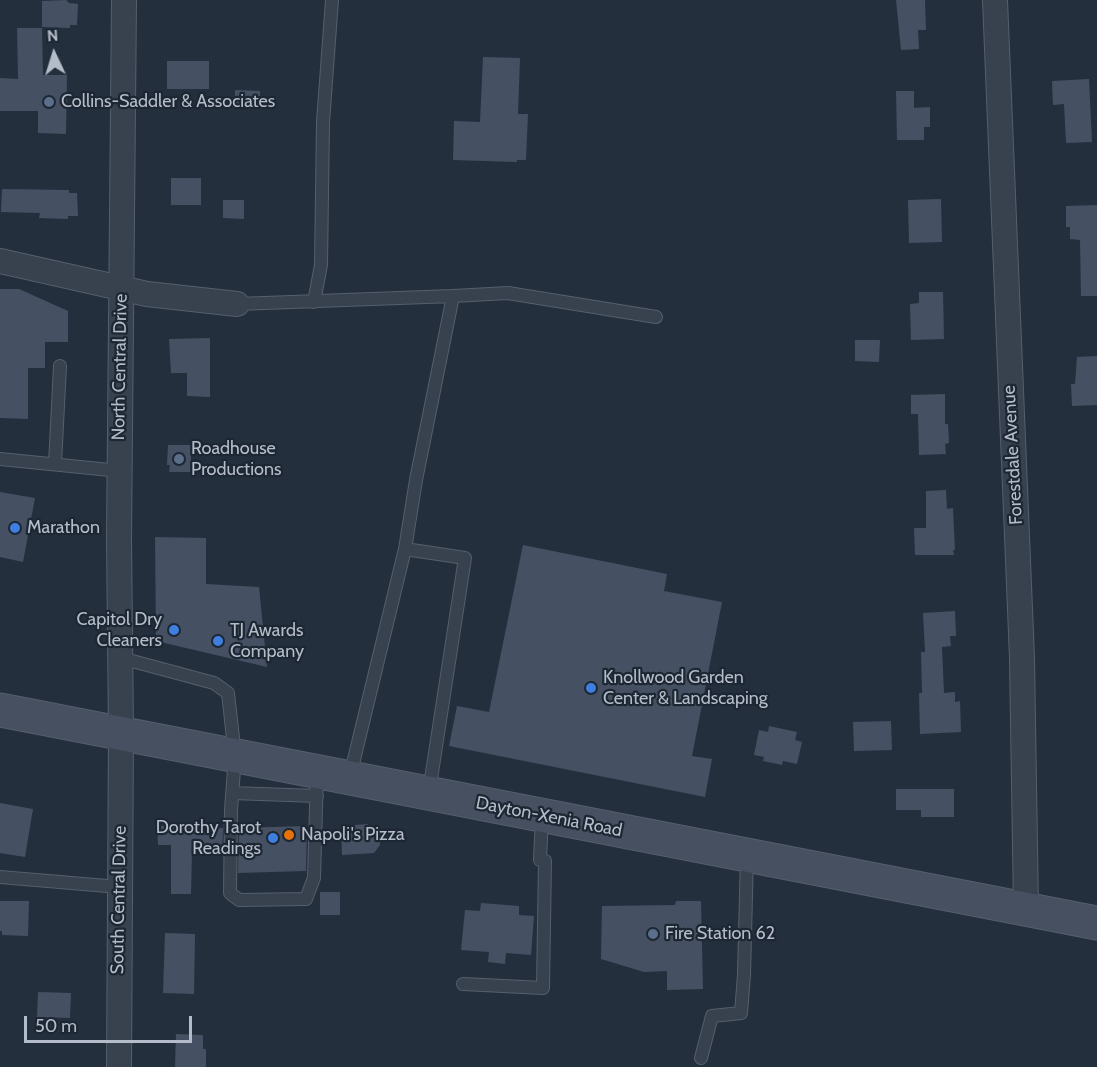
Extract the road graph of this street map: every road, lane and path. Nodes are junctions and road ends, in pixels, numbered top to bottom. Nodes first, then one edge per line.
1 (124, 0) edge
2 (332, 0) edge
3 (995, 0) edge
4 (0, 261) edge
5 (121, 287) junction
6 (453, 296) junction
7 (314, 302) junction
8 (237, 304) joint
9 (656, 316) dead end
10 (60, 366) dead end
11 (0, 459) edge
12 (55, 464) junction
13 (120, 471) junction
14 (405, 549) junction
15 (121, 658) junction
16 (0, 710) edge
17 (121, 734) junction
18 (234, 756) junction
19 (349, 778) junction
20 (317, 784) junction
21 (232, 793) junction
22 (429, 793) junction
23 (542, 815) junction
24 (747, 855) junction
25 (0, 877) edge
26 (119, 887) junction
27 (1026, 909) junction
28 (1097, 923) edge
29 (463, 984) dead end
30 (701, 1058) dead end
31 (119, 1067) edge

1 - 5 street, North Central Drive
2 - 7 lane
3 - 27 street, Forestdale Avenue
4 - 5 street
5 - 8 street
5 - 13 street, North Central Drive
6 - 7 lane
6 - 9 lane
6 - 14 lane
7 - 8 lane
10 - 12 lane
11 - 12 lane
12 - 13 lane
13 - 15 street, North Central Drive
14 - 19 lane
14 - 22 lane
15 - 17 street, North Central Drive
15 - 18 lane
16 - 17 main road, Dayton-Xenia Road
17 - 18 main road, Dayton-Xenia Road
17 - 26 street, South Central Drive
18 - 20 main road, Dayton-Xenia Road
18 - 21 lane
19 - 20 main road, Dayton-Xenia Road
19 - 22 main road, Dayton-Xenia Road
20 - 21 lane
20 - 21 lane
22 - 23 main road, Dayton-Xenia Road
23 - 24 main road, Dayton-Xenia Road
23 - 29 lane
24 - 27 main road, Dayton-Xenia Road
24 - 30 lane
25 - 26 lane
26 - 31 street, South Central Drive
27 - 28 main road, Dayton-Xenia Road

